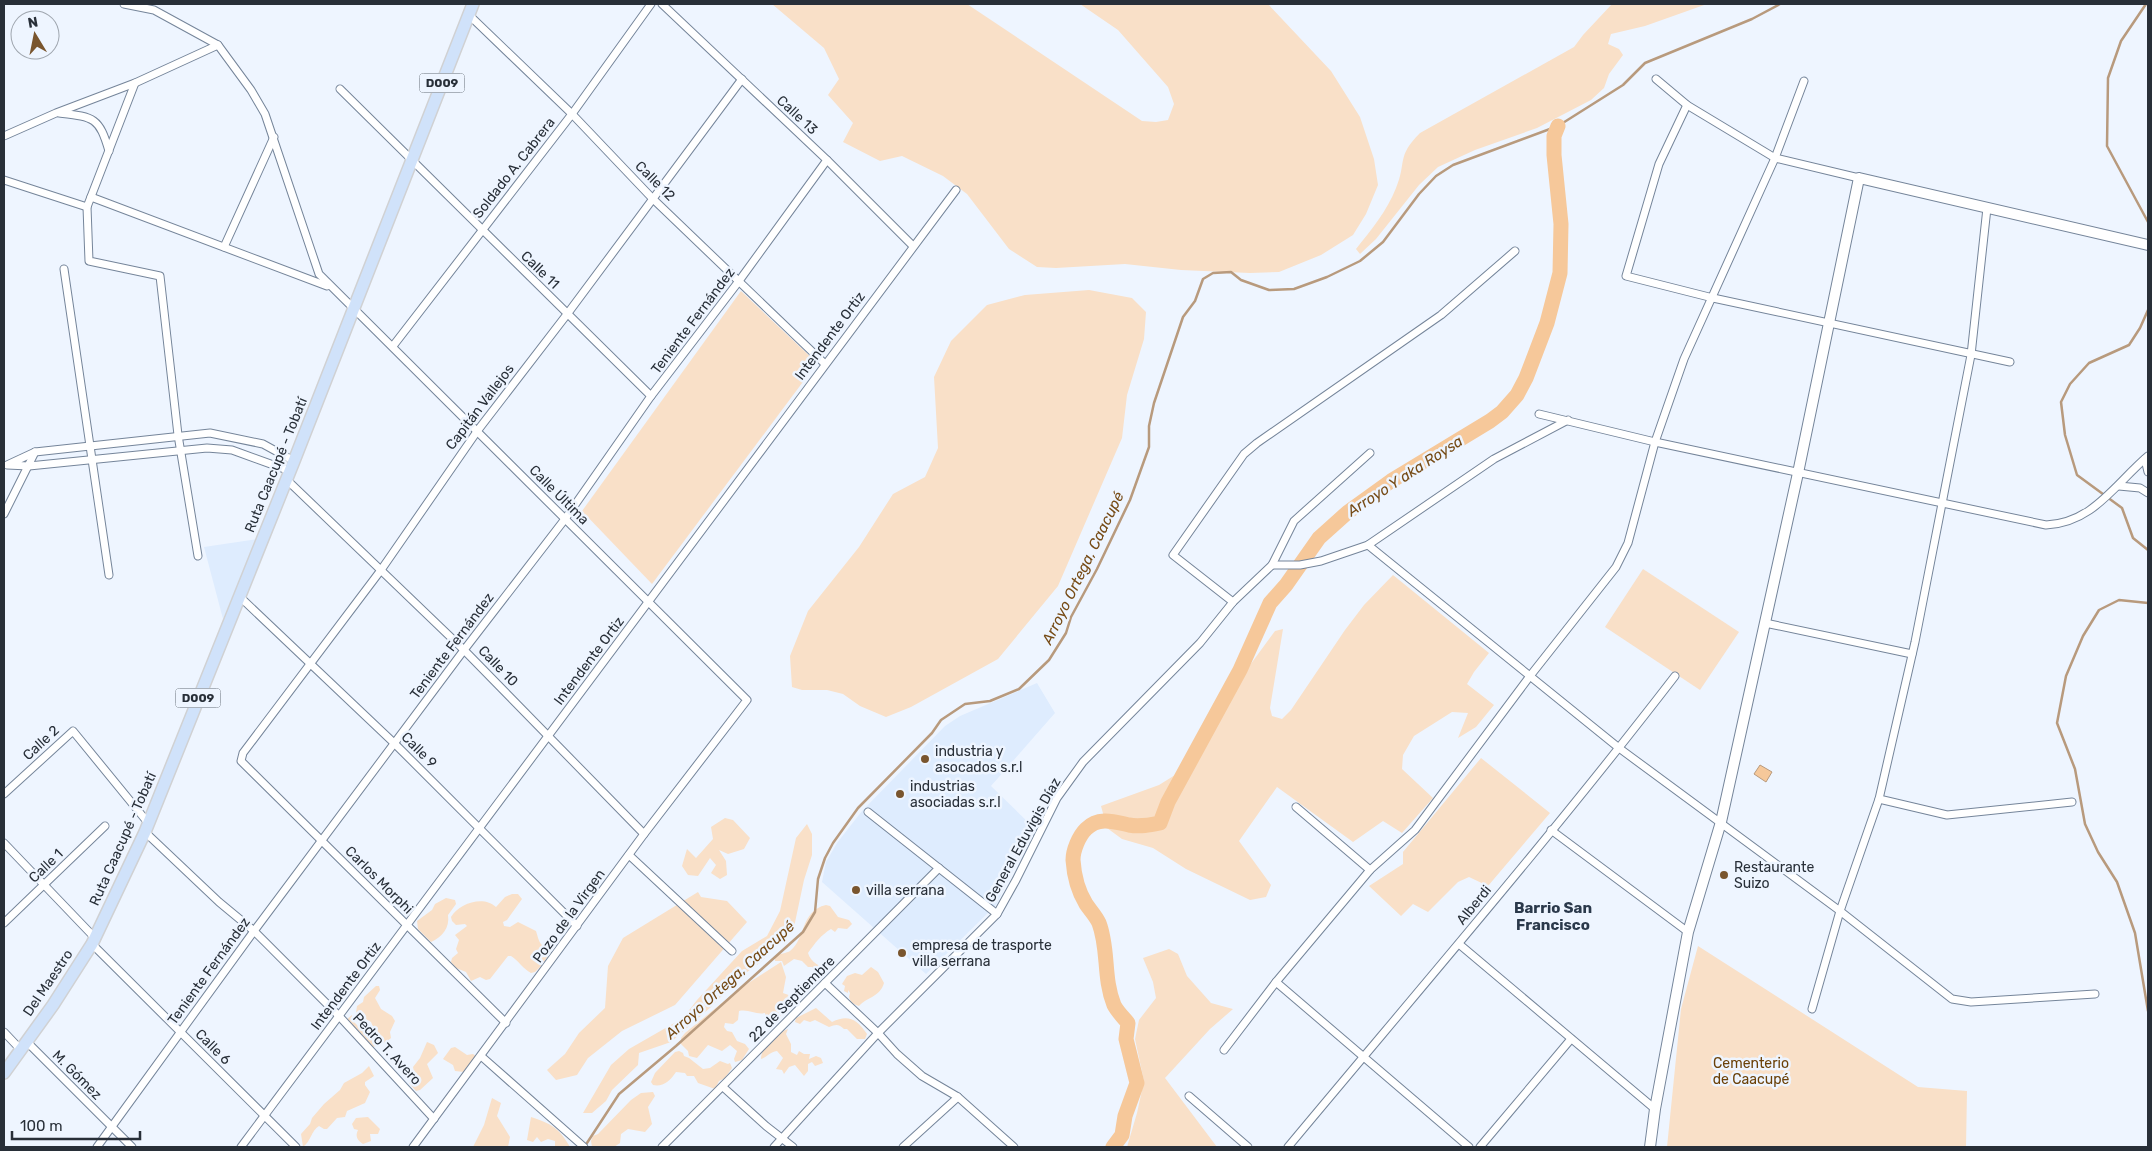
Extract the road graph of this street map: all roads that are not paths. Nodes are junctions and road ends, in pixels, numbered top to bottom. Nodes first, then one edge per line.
1 (124, 4) edge
2 (651, 4) edge
3 (662, 4) edge
4 (470, 9) edge
5 (218, 45) junction
6 (742, 79) junction
7 (1656, 79) dead end
8 (1804, 80) dead end
9 (135, 83) junction
10 (340, 89) dead end
11 (1687, 105) junction
12 (56, 113) junction
13 (572, 114) junction
14 (4, 136) edge
15 (274, 137) junction
16 (109, 151) junction
17 (1775, 158) junction
18 (827, 160) junction
19 (412, 162) junction
20 (1859, 178) junction
21 (4, 180) edge
22 (956, 190) dead end
23 (91, 197) junction
24 (652, 198) junction
25 (87, 207) junction
26 (1987, 208) junction
27 (481, 230) junction
28 (2146, 244) edge
29 (913, 246) junction
30 (224, 247) junction
31 (1515, 251) dead end
32 (64, 269) dead end
33 (739, 281) junction
34 (333, 288) junction
35 (1713, 298) junction
36 (353, 308) junction
37 (568, 313) junction
38 (1830, 324) junction
39 (393, 346) junction
40 (1971, 355) junction
41 (2010, 362) dead end
42 (825, 364) junction
43 (651, 396) junction
44 (1539, 414) dead end
45 (1568, 420) junction
46 (478, 430) junction
47 (178, 435) junction
48 (1655, 442) junction
49 (90, 445) junction
50 (180, 450) junction
51 (35, 452) junction
52 (1370, 453) dead end
53 (2146, 458) edge
54 (92, 459) junction
55 (5, 465) edge
56 (29, 466) junction
57 (290, 470) junction
58 (2148, 472) edge
59 (1798, 473) junction
60 (2119, 486) junction
61 (2148, 493) edge
62 (1943, 504) junction
63 (4, 514) edge
64 (565, 519) junction
65 (1368, 545) junction
66 (198, 556) dead end
67 (1272, 565) junction
68 (381, 570) junction
69 (109, 575) dead end
70 (239, 596) junction
71 (649, 602) junction
72 (1233, 602) junction
73 (1765, 623) junction
74 (464, 650) junction
75 (1912, 654) junction
76 (309, 663) junction
77 (1530, 676) junction
78 (1675, 676) dead end
79 (747, 700) joint
80 (73, 731) joint
81 (548, 736) junction
82 (394, 743) junction
83 (1619, 748) junction
84 (244, 753) joint
85 (4, 794) edge
86 (1878, 799) junction
87 (2072, 802) dead end
88 (1296, 807) dead end
89 (868, 812) dead end
90 (1721, 822) junction
91 (105, 826) dead end
92 (147, 828) junction
93 (479, 828) junction
94 (1550, 830) junction
95 (644, 834) junction
96 (321, 840) junction
97 (4, 843) edge
98 (629, 855) junction
99 (939, 868) junction
100 (1370, 870) junction
101 (44, 886) junction
102 (1840, 911) junction
103 (997, 914) junction
104 (4, 923) edge
105 (407, 926) junction
106 (577, 926) junction
107 (254, 931) junction
108 (1688, 932) junction
109 (95, 938) junction
110 (1459, 944) junction
111 (732, 951) dead end
112 (1276, 982) junction
113 (825, 983) junction
114 (2095, 994) dead end
115 (1812, 1009) dead end
116 (339, 1016) junction
117 (506, 1023) junction
118 (4, 1032) edge
119 (180, 1032) junction
120 (878, 1033) junction
121 (1571, 1039) junction
122 (24, 1046) junction
123 (1224, 1050) dead end
124 (481, 1056) junction
125 (1363, 1057) junction
126 (4, 1073) edge
127 (723, 1087) junction
128 (1189, 1096) dead end
129 (958, 1097) junction
130 (1655, 1109) junction
131 (265, 1116) junction
132 (434, 1119) junction
133 (112, 1127) junction
134 (783, 1139) junction
135 (97, 1147) edge
136 (132, 1147) edge
137 (241, 1147) edge
138 (296, 1147) edge
139 (413, 1147) edge
140 (584, 1147) edge
141 (662, 1147) edge
142 (774, 1147) edge
143 (793, 1147) edge
144 (903, 1147) edge
145 (1014, 1147) edge
146 (1248, 1147) edge
147 (1288, 1147) edge
148 (1469, 1147) edge
149 (1480, 1147) edge
150 (1650, 1147) edge

1 - 5 street
2 - 13 street, Soldado A. Cabrera
3 - 6 street, Calle 13
4 - 13 street, Calle 12
4 - 19 main road, Ruta Caacupé - Tobatí / D009
5 - 9 street
5 - 15 street, Calle Última
6 - 18 street, Calle 13
6 - 24 street, Capitán Vallejos
7 - 11 street
8 - 17 street
9 - 12 street
9 - 16 street
10 - 19 street, Calle 11
11 - 17 street
11 - 35 street
12 - 14 street
12 - 16 street
13 - 24 street, Calle 12
13 - 27 street, Soldado A. Cabrera
15 - 30 street
15 - 34 street, Calle Última
16 - 23 street
17 - 20 street
17 - 35 street
18 - 29 street, Calle 13
18 - 33 street, Teniente Fernández
19 - 27 street, Calle 11
19 - 36 main road, Ruta Caacupé - Tobatí / D009
20 - 26 street
20 - 38 street
21 - 25 street
22 - 29 street, Intendente Ortiz
23 - 25 street
23 - 30 street
24 - 33 street, Calle 12
24 - 37 street, Capitán Vallejos
25 - 47 street
26 - 28 street
26 - 40 street
27 - 37 street, Calle 11
27 - 39 street, Soldado A. Cabrera
29 - 42 street, Intendente Ortiz
30 - 34 street
31 - 72 street
32 - 49 street
33 - 42 street, Calle 12
33 - 43 street, Teniente Fernández
34 - 36 street, Calle Última
35 - 38 street
35 - 48 street
36 - 39 street, Calle Última
36 - 57 main road, Ruta Caacupé - Tobatí / D009
37 - 43 street, Calle 11
37 - 46 street, Capitán Vallejos
38 - 40 street
38 - 59 street
39 - 46 street, Calle Última
40 - 41 street
40 - 62 street
42 - 71 street, Intendente Ortiz
43 - 64 street, Teniente Fernández
44 - 45 street
45 - 48 street
45 - 65 street
46 - 64 street, Calle Última
46 - 68 street, Capitán Vallejos
47 - 49 street
47 - 50 street
47 - 57 street
48 - 59 street
48 - 77 street
49 - 51 street
49 - 54 street
50 - 54 street
50 - 57 street
50 - 66 street
51 - 55 street
51 - 56 street
52 - 67 street, General Eduvigis Díaz
53 - 58 street
53 - 60 street
54 - 56 street
54 - 69 street
55 - 56 street
56 - 63 street
57 - 68 street, Calle 10
57 - 70 main road, Ruta Caacupé - Tobatí / D009
59 - 62 street
59 - 73 street
60 - 61 street
60 - 62 street
62 - 75 street
64 - 71 street, Calle Última
64 - 74 street, Teniente Fernández
65 - 67 street
65 - 77 street
67 - 72 street, General Eduvigis Díaz
68 - 74 street, Calle 10
68 - 76 street, Capitán Vallejos
70 - 76 street, Calle 9
70 - 92 main road, Ruta Caacupé - Tobatí / D009
71 - 79 street, Calle Última
71 - 81 street, Intendente Ortiz
72 - 103 street, General Eduvigis Díaz
73 - 75 street
73 - 90 street
74 - 81 street, Calle 10
74 - 82 street, Teniente Fernández
75 - 86 street
76 - 82 street, Calle 9
76 - 84 street, Capitán Vallejos
77 - 83 street
77 - 100 street
78 - 83 street, Alberdi
79 - 95 street, Pozo de la Virgen
80 - 85 street, Calle 2
80 - 92 street, Pedro T. Avero
81 - 93 street, Intendente Ortiz
81 - 95 street, Calle 10
82 - 93 street, Calle 9
82 - 96 street, Teniente Fernández
83 - 90 street
83 - 94 street, Alberdi
84 - 96 street, Carlos Morphi
86 - 87 street
86 - 102 street
88 - 100 street
89 - 99 street
90 - 102 street
90 - 108 street
91 - 101 street, Calle 1
92 - 107 street, Pedro T. Avero
92 - 109 main road, Ruta Caacupé - Tobatí / D009
93 - 105 street, Intendente Ortiz
93 - 106 street, Calle 9
94 - 108 street
94 - 110 street, Alberdi
95 - 98 street, Pozo de la Virgen
96 - 105 street, Carlos Morphi
96 - 107 street, Teniente Fernández
97 - 101 street, Calle 6
98 - 106 street, Pozo de la Virgen
98 - 111 street
99 - 103 street
99 - 113 street, 22 de Septiembre
100 - 112 street
101 - 104 street, Calle 1
101 - 109 street, Calle 6
102 - 114 street
102 - 115 street
103 - 120 street, General Eduvigis Díaz
105 - 116 street, Intendente Ortiz
105 - 117 street, Carlos Morphi
106 - 117 street, Pozo de la Virgen
107 - 116 street, Pedro T. Avero
107 - 119 street, Teniente Fernández
108 - 130 street
109 - 119 street, Calle 6
109 - 122 main road, Del Maestro / D009
110 - 121 street
110 - 125 street, Alberdi
112 - 123 street
112 - 125 street
113 - 120 street
113 - 127 street, 22 de Septiembre
116 - 131 street, Intendente Ortiz
116 - 132 street, Pedro T. Avero
117 - 124 street, Pozo de la Virgen
118 - 122 street, M. Gómez
119 - 131 street, Calle 6
119 - 133 street, Teniente Fernández
120 - 129 street
120 - 134 street, General Eduvigis Díaz
121 - 130 street
121 - 149 street
122 - 126 main road, Del Maestro / D009
122 - 133 street, M. Gómez
124 - 132 street, Pozo de la Virgen
124 - 140 street
125 - 147 street, Alberdi
125 - 148 street
127 - 134 street
127 - 141 street, 22 de Septiembre
128 - 146 street
129 - 144 street
129 - 145 street
130 - 150 street
131 - 137 street, Intendente Ortiz
131 - 138 street, Calle 6
132 - 139 street, Pozo de la Virgen
133 - 135 street, Teniente Fernández
133 - 136 street, M. Gómez
134 - 142 street, General Eduvigis Díaz
134 - 143 street

